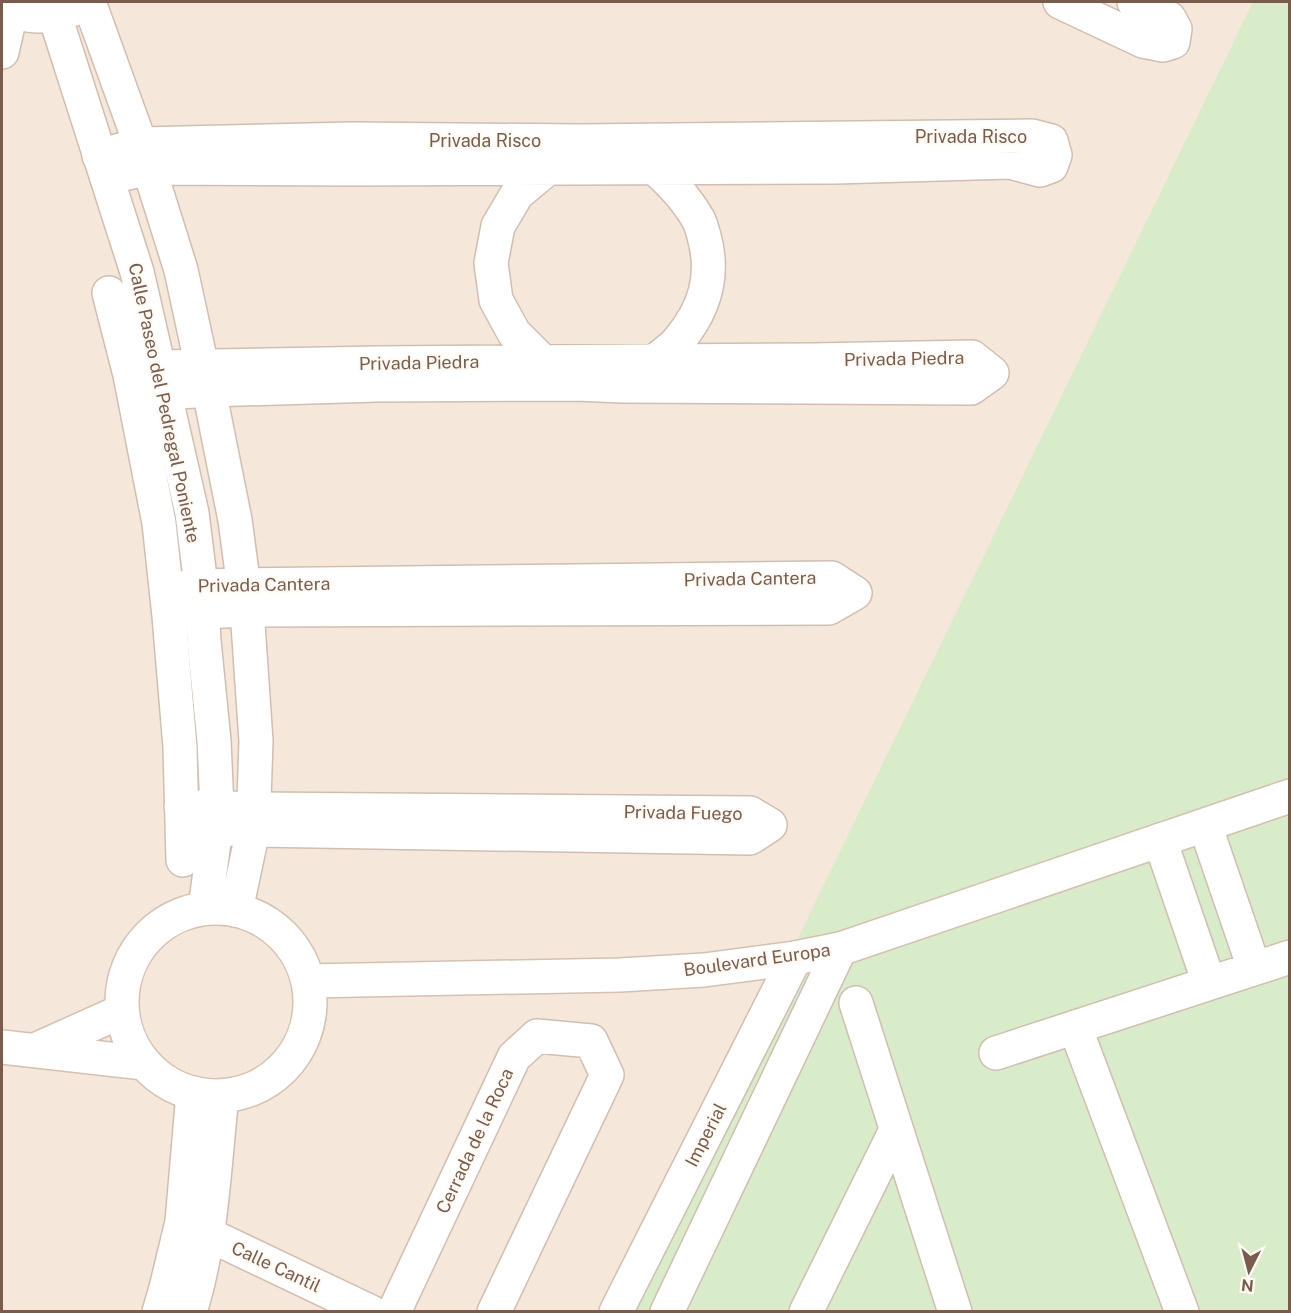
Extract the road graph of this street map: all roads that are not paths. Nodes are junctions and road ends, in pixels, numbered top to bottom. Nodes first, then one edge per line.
1 (88, 2) edge
2 (1060, 2) edge
3 (1134, 2) edge
4 (6, 9) edge
5 (55, 16) junction
6 (2, 52) edge
7 (619, 140) junction
8 (580, 141) junction
9 (834, 152) junction
10 (353, 154) junction
11 (145, 156) junction
12 (103, 167) junction
13 (656, 168) junction
14 (548, 169) junction
15 (110, 293) dead end
16 (655, 360) junction
17 (543, 362) junction
18 (377, 374) junction
19 (206, 379) junction
20 (147, 383) junction
21 (577, 384) junction
22 (622, 386) junction
23 (648, 595) junction
24 (244, 597) junction
25 (202, 599) junction
26 (168, 602) junction
27 (1290, 796) edge
28 (182, 817) junction
29 (216, 818) junction
30 (253, 819) junction
31 (439, 821) junction
32 (1205, 825) junction
33 (1160, 840) junction
34 (183, 860) dead end
35 (221, 909) junction
36 (840, 949) junction
37 (1290, 957) edge
38 (795, 958) junction
39 (1254, 968) junction
40 (309, 981) junction
41 (1209, 983) junction
42 (856, 1003) dead end
43 (122, 1011) junction
44 (1075, 1027) junction
45 (2, 1047) edge
46 (33, 1051) junction
47 (996, 1053) dead end
48 (144, 1063) junction
49 (207, 1095) junction
50 (896, 1130) junction
51 (195, 1228) junction
52 (177, 1302) edge
53 (370, 1311) edge
54 (394, 1311) edge
55 (494, 1311) edge
56 (616, 1311) edge
57 (667, 1311) edge
58 (806, 1311) edge
59 (955, 1311) edge
60 (1182, 1311) edge

1 - 5 street
1 - 11 street
2 - 3 street
4 - 5 street
4 - 6 street
5 - 12 street, Calle Paseo del Pedregal Poniente
7 - 8 street, Privada Risco
7 - 9 street, Privada Risco
7 - 13 street
8 - 10 street, Privada Risco
8 - 14 street
9 - 9 street, Privada Risco
9 - 13 street, Privada Risco
10 - 11 street, Privada Risco
10 - 14 street, Privada Risco
11 - 12 street, Privada Risco
11 - 19 street
12 - 20 street, Calle Paseo del Pedregal Poniente
13 - 14 street, Privada Risco
13 - 16 street
14 - 17 street
15 - 20 street
16 - 17 street, Privada Piedra
16 - 22 street
16 - 22 street, Privada Piedra
17 - 18 street, Privada Piedra
17 - 21 street
18 - 19 street, Privada Piedra
18 - 21 street, Privada Piedra
19 - 20 street, Privada Piedra
19 - 24 street
20 - 25 street, Calle Paseo del Pedregal Poniente
20 - 26 street
21 - 22 street, Privada Piedra
23 - 23 street, Privada Cantera
23 - 24 street, Privada Cantera
24 - 25 street, Privada Cantera
24 - 30 street
25 - 26 street, Privada Cantera
25 - 29 street, Calle Paseo del Pedregal Poniente
26 - 28 street
27 - 32 street, Boulevard Europa
28 - 29 street, Privada Fuego
28 - 34 street
29 - 30 street, Privada Fuego
29 - 35 street, Calle Paseo del Pedregal Poniente
30 - 31 street, Privada Fuego
30 - 35 street
31 - 31 street, Privada Fuego
32 - 33 street, Boulevard Europa
32 - 39 street
33 - 36 street, Boulevard Europa
33 - 41 street
35 - 40 street
35 - 43 street
36 - 38 street, Boulevard Europa
36 - 57 street
37 - 39 street
38 - 40 street, Boulevard Europa
38 - 56 street, Imperial
39 - 41 street
40 - 49 street
41 - 44 street
42 - 50 street
43 - 46 street
43 - 48 street
44 - 47 street
44 - 60 street
45 - 46 street
46 - 48 street
48 - 49 street
49 - 51 street
50 - 58 street
50 - 59 street
51 - 52 street
51 - 53 street, Calle Cantil
54 - 55 street, Cerrada de la Roca

